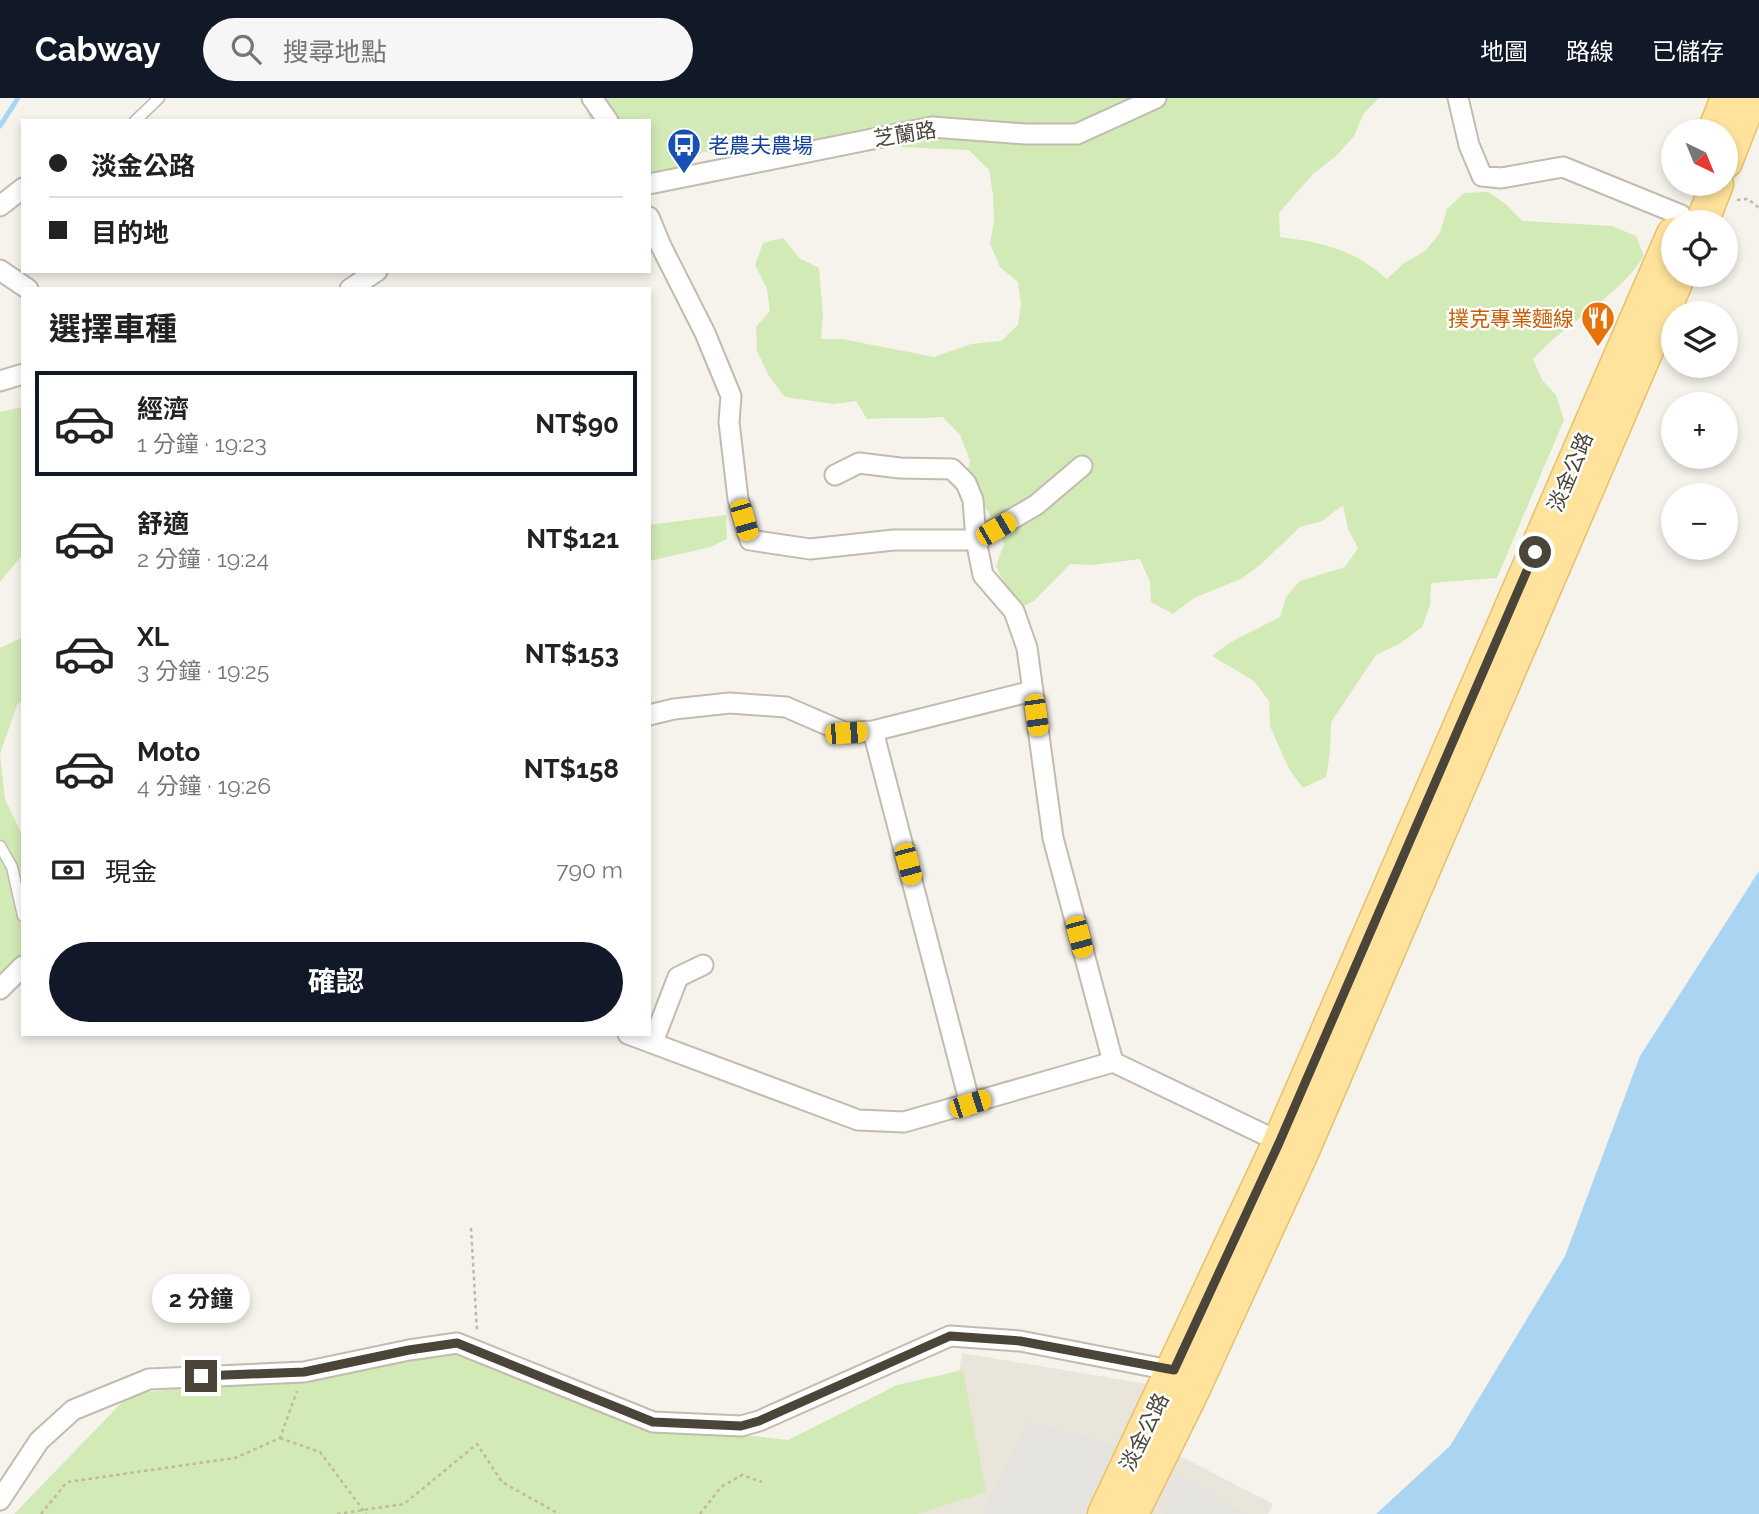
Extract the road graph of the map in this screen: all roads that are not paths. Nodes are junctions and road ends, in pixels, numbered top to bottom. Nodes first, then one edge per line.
1 (159, 98) edge
2 (592, 98) edge
3 (1156, 98) edge
4 (1458, 98) edge
5 (1727, 98) edge
6 (1751, 98) edge
7 (137, 119) edge
8 (607, 119) edge
9 (1719, 119) edge
10 (1738, 131) edge
11 (651, 184) edge
12 (21, 190) edge
13 (1707, 196) edge
14 (0, 206) edge
15 (1695, 210) edge
16 (1661, 212) edge
17 (651, 222) edge
18 (0, 270) edge
19 (372, 273) edge
20 (1661, 277) edge
21 (351, 282) edge
22 (25, 287) edge
23 (1674, 287) edge
24 (21, 375) edge
25 (0, 381) edge
26 (1082, 466) dead end
27 (835, 475) dead end
28 (976, 540) junction
29 (1032, 691) junction
30 (651, 715) edge
31 (873, 731) junction
32 (0, 846) edge
33 (21, 907) edge
34 (704, 965) dead end
35 (21, 968) edge
36 (0, 989) edge
37 (634, 1036) edge
38 (653, 1042) junction
39 (1113, 1062) junction
40 (970, 1104) junction
41 (1291, 1148) junction
42 (1186, 1374) junction
43 (0, 1500) edge
44 (1104, 1514) edge
45 (1132, 1514) edge

1 - 7 lane
2 - 8 street
3 - 11 street, 芝蘭路
4 - 16 street
5 - 9 main road
6 - 10 main road
12 - 14 street
13 - 15 main road, 淡金公路
17 - 28 street
18 - 22 street
19 - 21 street
20 - 41 main road, 淡金公路
23 - 41 main road, 淡金公路
24 - 25 street
26 - 28 street
27 - 28 street
28 - 29 street
29 - 31 street
29 - 39 street
30 - 31 street
31 - 40 street
32 - 33 lane
34 - 38 street
35 - 36 street
37 - 38 street
38 - 40 street
39 - 40 street
39 - 41 street
41 - 42 main road, 淡金公路
42 - 43 street
42 - 44 main road, 淡金公路
42 - 45 main road, 淡金公路

